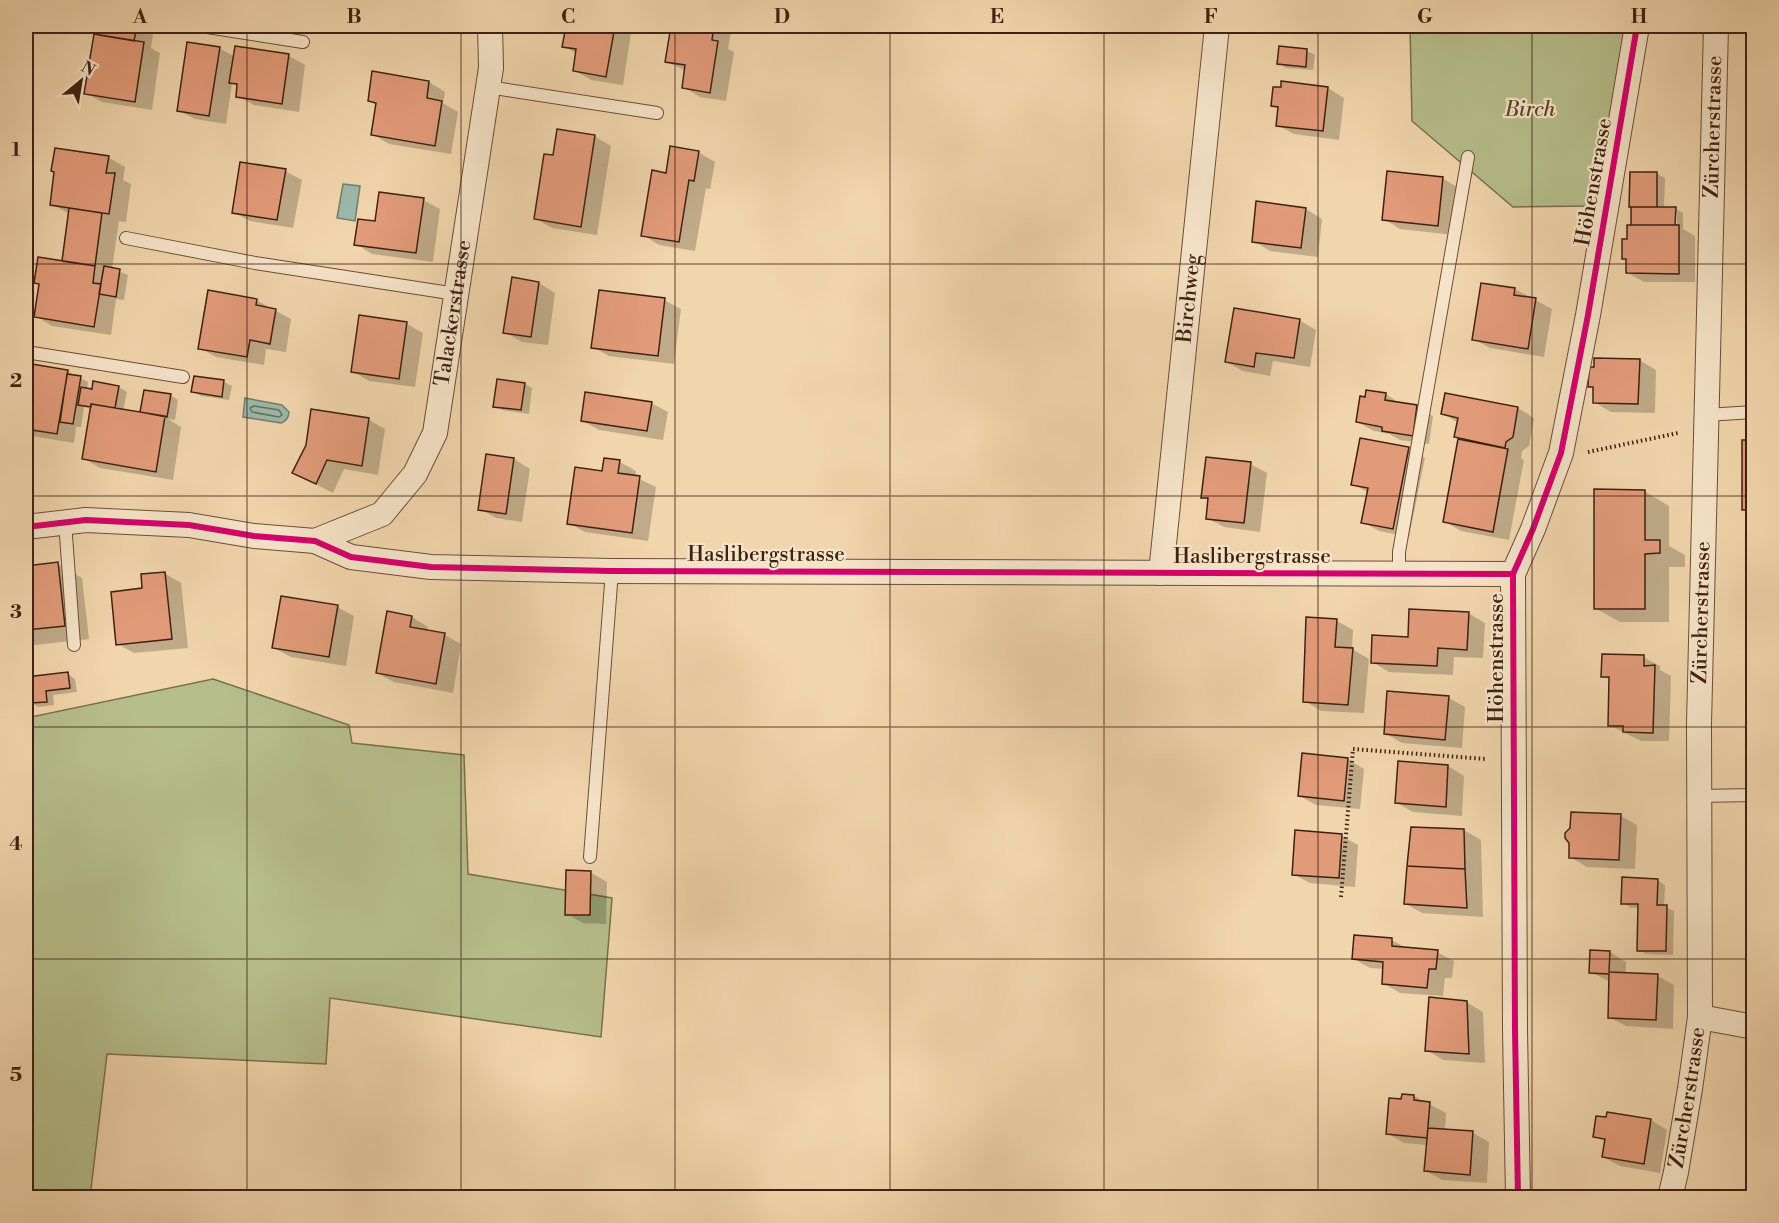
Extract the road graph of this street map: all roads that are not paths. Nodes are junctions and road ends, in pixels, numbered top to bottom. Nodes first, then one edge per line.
1 (201, 26) edge
2 (490, 26) edge
3 (1217, 26) edge
4 (1637, 26) edge
5 (1716, 26) edge
6 (303, 42) dead end
7 (488, 87) junction
8 (657, 113) dead end
9 (1468, 157) dead end
10 (126, 238) dead end
11 (456, 294) junction
12 (26, 352) edge
13 (183, 377) dead end
14 (1754, 412) edge
15 (1707, 415) junction
16 (65, 522) junction
17 (26, 527) edge
18 (315, 541) junction
19 (612, 571) junction
20 (1161, 573) junction
21 (1399, 574) junction
22 (1513, 574) junction
23 (74, 645) dead end
24 (1754, 795) edge
25 (1699, 796) junction
26 (590, 857) dead end
27 (1700, 1017) junction
28 (1754, 1027) edge
29 (1518, 1197) edge
30 (1670, 1197) edge

1 - 6 lane
2 - 7 street, Talackerstrasse
3 - 20 street, Birchweg
4 - 22 street, Höhenstrasse
5 - 15 street, Zürcherstrasse
7 - 8 lane
7 - 11 street, Talackerstrasse
9 - 21 lane
10 - 11 lane
11 - 18 street, Talackerstrasse
12 - 13 lane
14 - 15 lane
15 - 25 street, Zürcherstrasse
16 - 17 street, Haslibergstrasse
16 - 18 street, Haslibergstrasse
16 - 23 lane
18 - 19 street, Haslibergstrasse
19 - 20 street, Haslibergstrasse
19 - 26 lane
20 - 21 street, Haslibergstrasse
21 - 22 street, Haslibergstrasse
22 - 29 street, Höhenstrasse
24 - 25 lane
25 - 27 street, Zürcherstrasse
27 - 28 street
27 - 30 street, Zürcherstrasse

